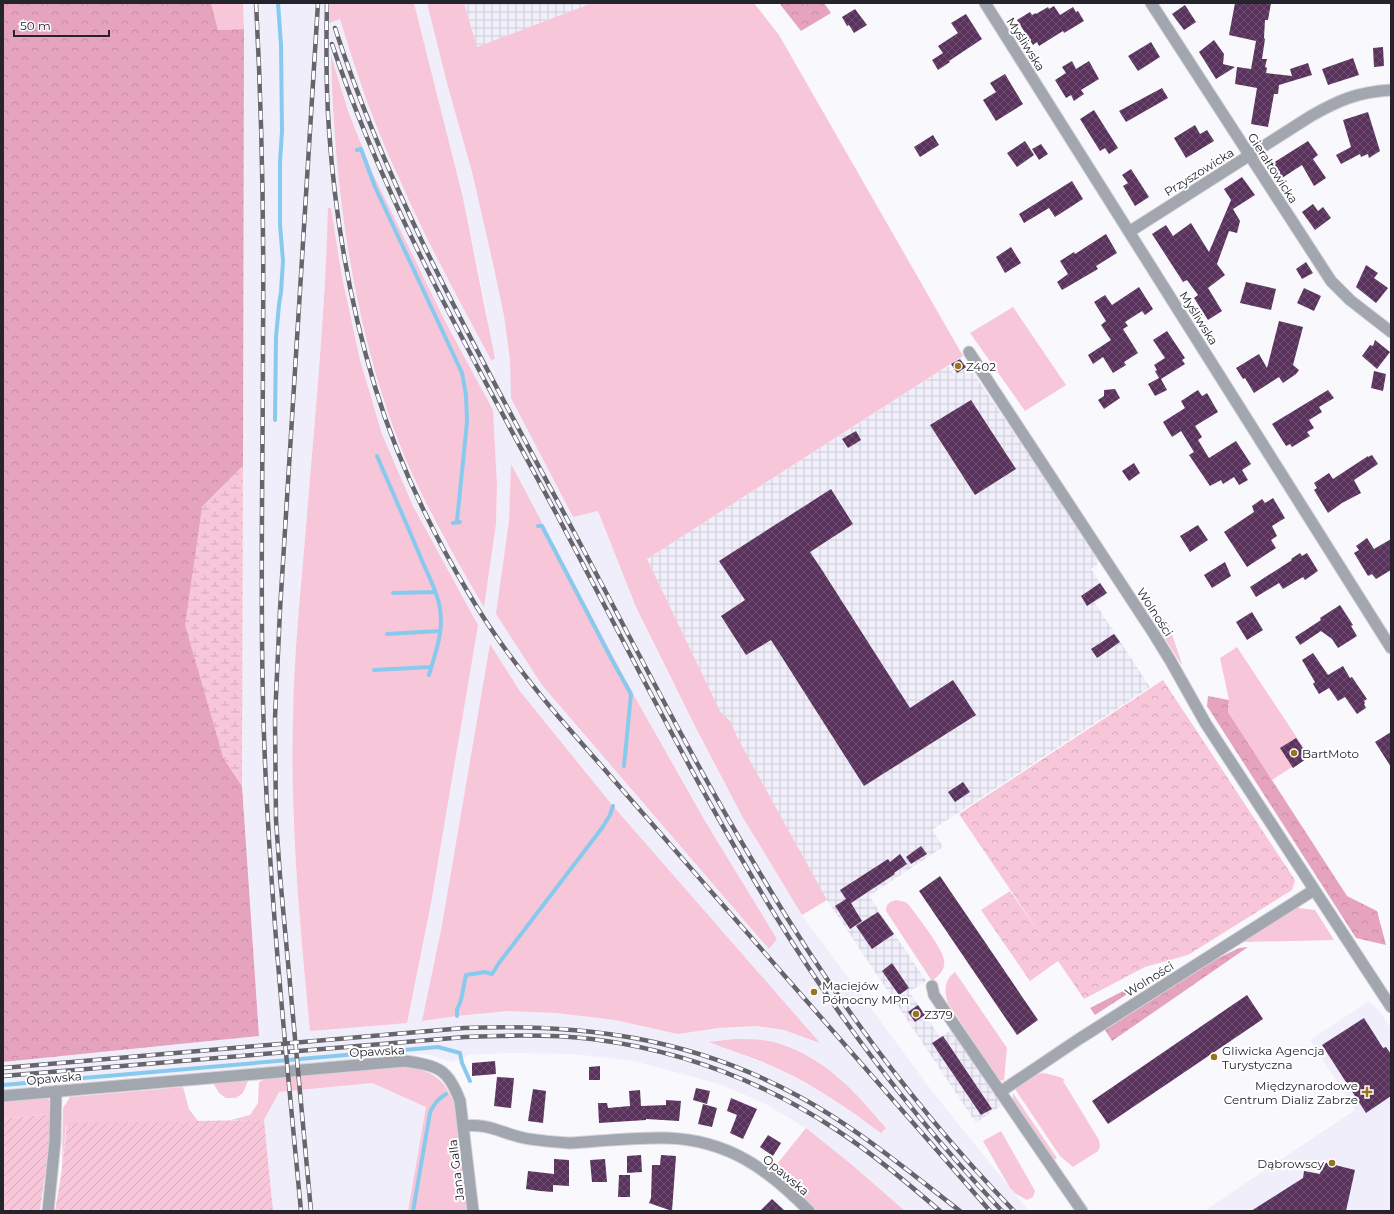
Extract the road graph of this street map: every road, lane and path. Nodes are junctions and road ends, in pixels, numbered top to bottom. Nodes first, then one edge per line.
1 (985, 3) edge
2 (1151, 3) edge
3 (1391, 90) edge
4 (1249, 156) junction
5 (1130, 232) junction
6 (1391, 332) edge
7 (969, 352) dead end
8 (1391, 648) edge
9 (1314, 890) junction
10 (932, 986) dead end
11 (1391, 1007) edge
12 (56, 1091) junction
13 (1000, 1092) junction
14 (3, 1096) edge
15 (464, 1126) junction
16 (48, 1211) edge
17 (473, 1211) edge
18 (809, 1211) edge
19 (1082, 1211) edge

1 - 5 street, Myśliwska
2 - 4 street, Gierałtowicka
3 - 4 street, Przyszowicka
4 - 5 street, Przyszowicka
4 - 6 street, Gierałtowicka
5 - 8 street, Myśliwska
7 - 9 street, Wolności
9 - 11 street, Wolności
9 - 13 street, Wolności
10 - 13 street
12 - 14 street, Opawska
12 - 15 street, Opawska
12 - 16 street
13 - 19 street
15 - 17 street, Jana Galla
15 - 18 street, Opawska

